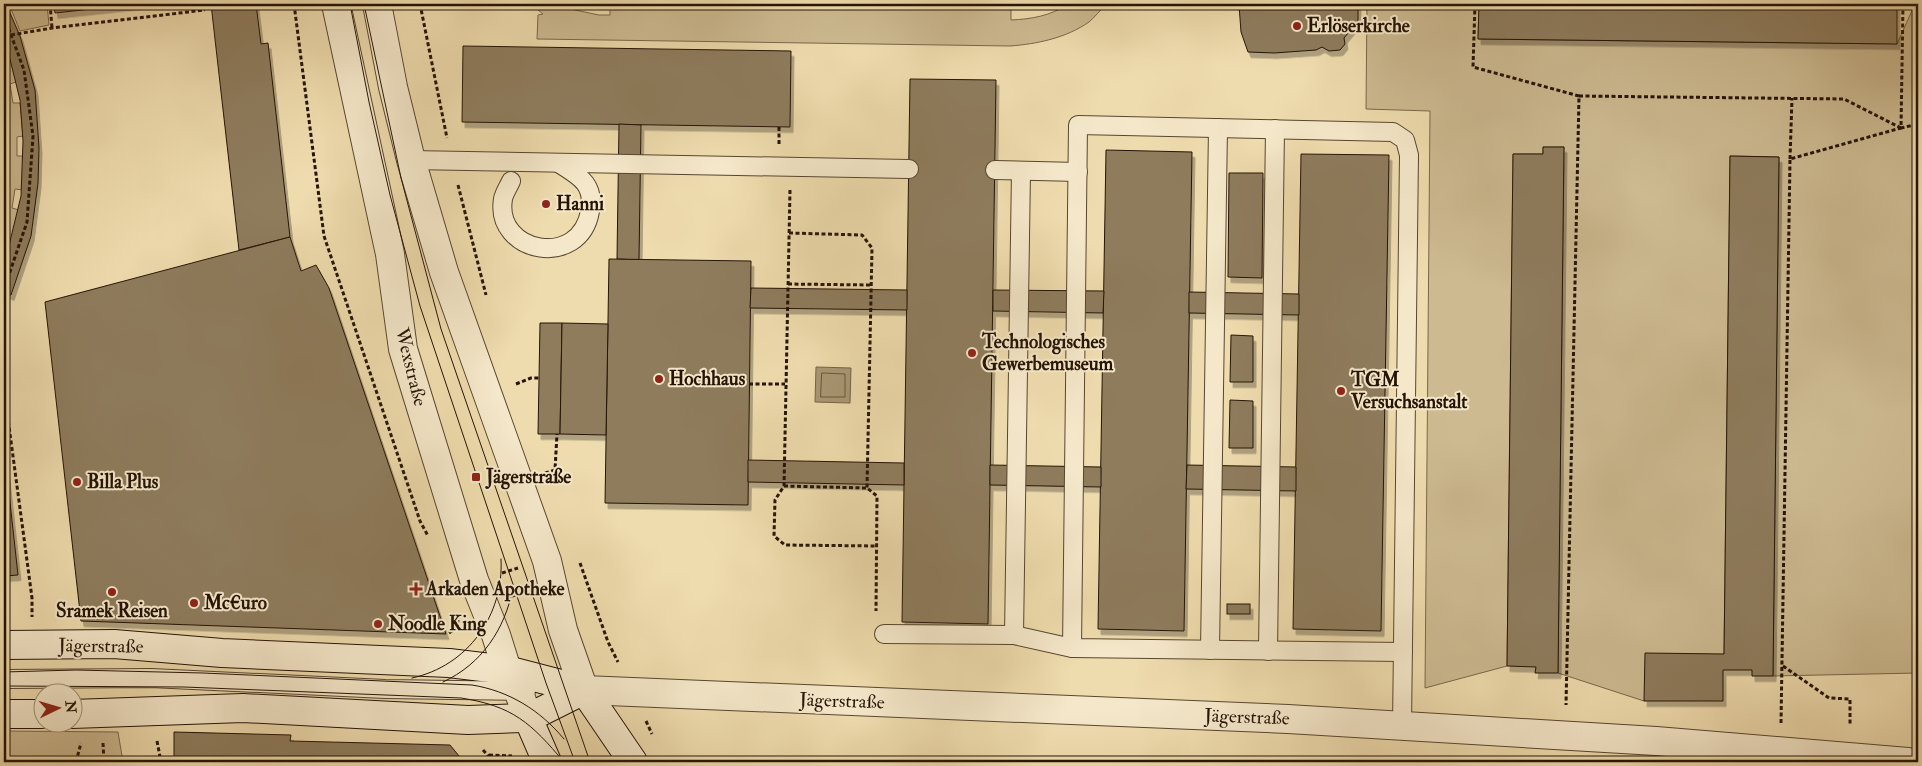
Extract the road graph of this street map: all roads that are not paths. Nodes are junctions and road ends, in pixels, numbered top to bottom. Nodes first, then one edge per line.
1 (336, 4) edge
2 (377, 4) edge
3 (1218, 128) junction
4 (1275, 129) junction
5 (411, 160) junction
6 (559, 164) junction
7 (909, 169) dead end
8 (995, 170) dead end
9 (1020, 171) junction
10 (1078, 172) junction
11 (511, 181) dead end
12 (880, 626) road end
13 (1014, 635) junction
14 (4, 645) edge
15 (1072, 648) junction
16 (1210, 650) junction
17 (1268, 650) junction
18 (1403, 652) junction
19 (4, 679) edge
20 (512, 680) junction
21 (458, 690) junction
22 (584, 690) junction
23 (4, 714) edge
24 (32, 714) edge
25 (82, 714) edge
26 (528, 718) junction
27 (1402, 726) junction
28 (547, 762) edge
29 (633, 762) edge
30 (1908, 762) edge

1 - 20 street, Wexstraße
2 - 5 street
3 - 4 lane
3 - 10 lane
3 - 16 lane
4 - 17 lane
4 - 18 lane
5 - 6 lane
5 - 22 street
6 - 7 lane
6 - 11 lane
8 - 9 lane
9 - 10 lane
9 - 13 lane
10 - 15 lane
12 - 13 lane
13 - 15 lane
14 - 20 street, Jägerstraße
15 - 16 lane
16 - 17 lane
17 - 18 lane
18 - 27 lane
19 - 21 lane, Jägerstraße
20 - 21 lane
20 - 22 street, Jägerstraße
20 - 26 street, Wexstraße
21 - 26 lane
22 - 26 street, Jägerstraße
22 - 27 street, Jägerstraße
22 - 29 street
23 - 24 street
25 - 26 street, Jägerstraße
26 - 28 street, Wexstraße
27 - 30 street, Jägerstraße

